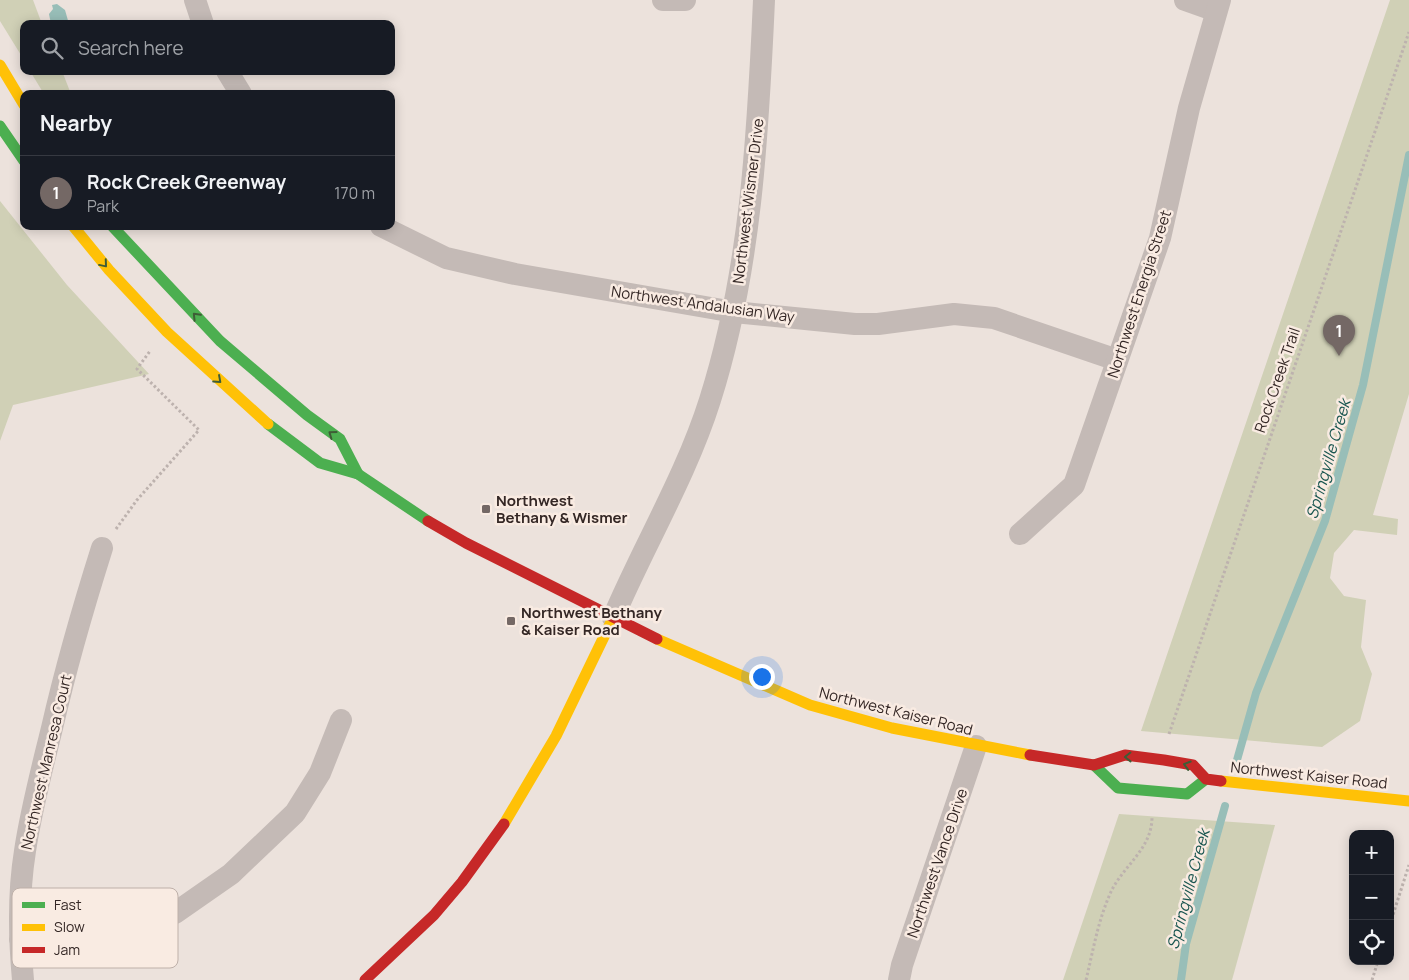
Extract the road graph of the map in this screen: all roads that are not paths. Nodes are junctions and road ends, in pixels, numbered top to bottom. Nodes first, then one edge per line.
1 (195, 0) edge
2 (663, 0) edge
3 (685, 0) edge
4 (764, 0) edge
5 (1185, 0) edge
6 (1218, 5) edge
7 (202, 20) edge
8 (0, 65) edge
9 (229, 75) edge
10 (239, 90) edge
11 (20, 98) edge
12 (0, 126) edge
13 (20, 155) edge
14 (76, 230) edge
15 (116, 230) edge
16 (389, 230) edge
17 (734, 312) junction
18 (1118, 360) junction
19 (358, 474) junction
20 (1020, 534) dead end
21 (102, 548) road end
22 (613, 618) junction
23 (341, 720) dead end
24 (976, 746) junction
25 (1094, 765) junction
26 (1206, 779) junction
27 (1409, 801) edge
28 (21, 888) edge
29 (178, 911) edge
30 (365, 980) edge
31 (899, 980) edge

1 - 7 street
2 - 3 street
4 - 17 street, Northwest Wismer Drive
5 - 6 street
6 - 18 street, Northwest Energia Street
8 - 11 main road
9 - 10 street
12 - 13 main road
14 -> 19 main road
19 -> 15 main road
16 - 17 street, Northwest Andalusian Way
17 - 18 street, Northwest Andalusian Way
17 - 22 street, Northwest Wismer Drive
18 - 20 street, Northwest Energia Street
19 - 22 main road, Northwest Kaiser Road
21 - 28 street, Northwest Manresa Court
22 - 24 main road, Northwest Kaiser Road
22 - 30 main road
23 - 29 street
24 - 25 main road, Northwest Kaiser Road
24 - 31 street, Northwest Vance Drive
26 -> 25 main road, Northwest Kaiser Road
25 - 26 main road
26 - 27 main road, Northwest Kaiser Road

